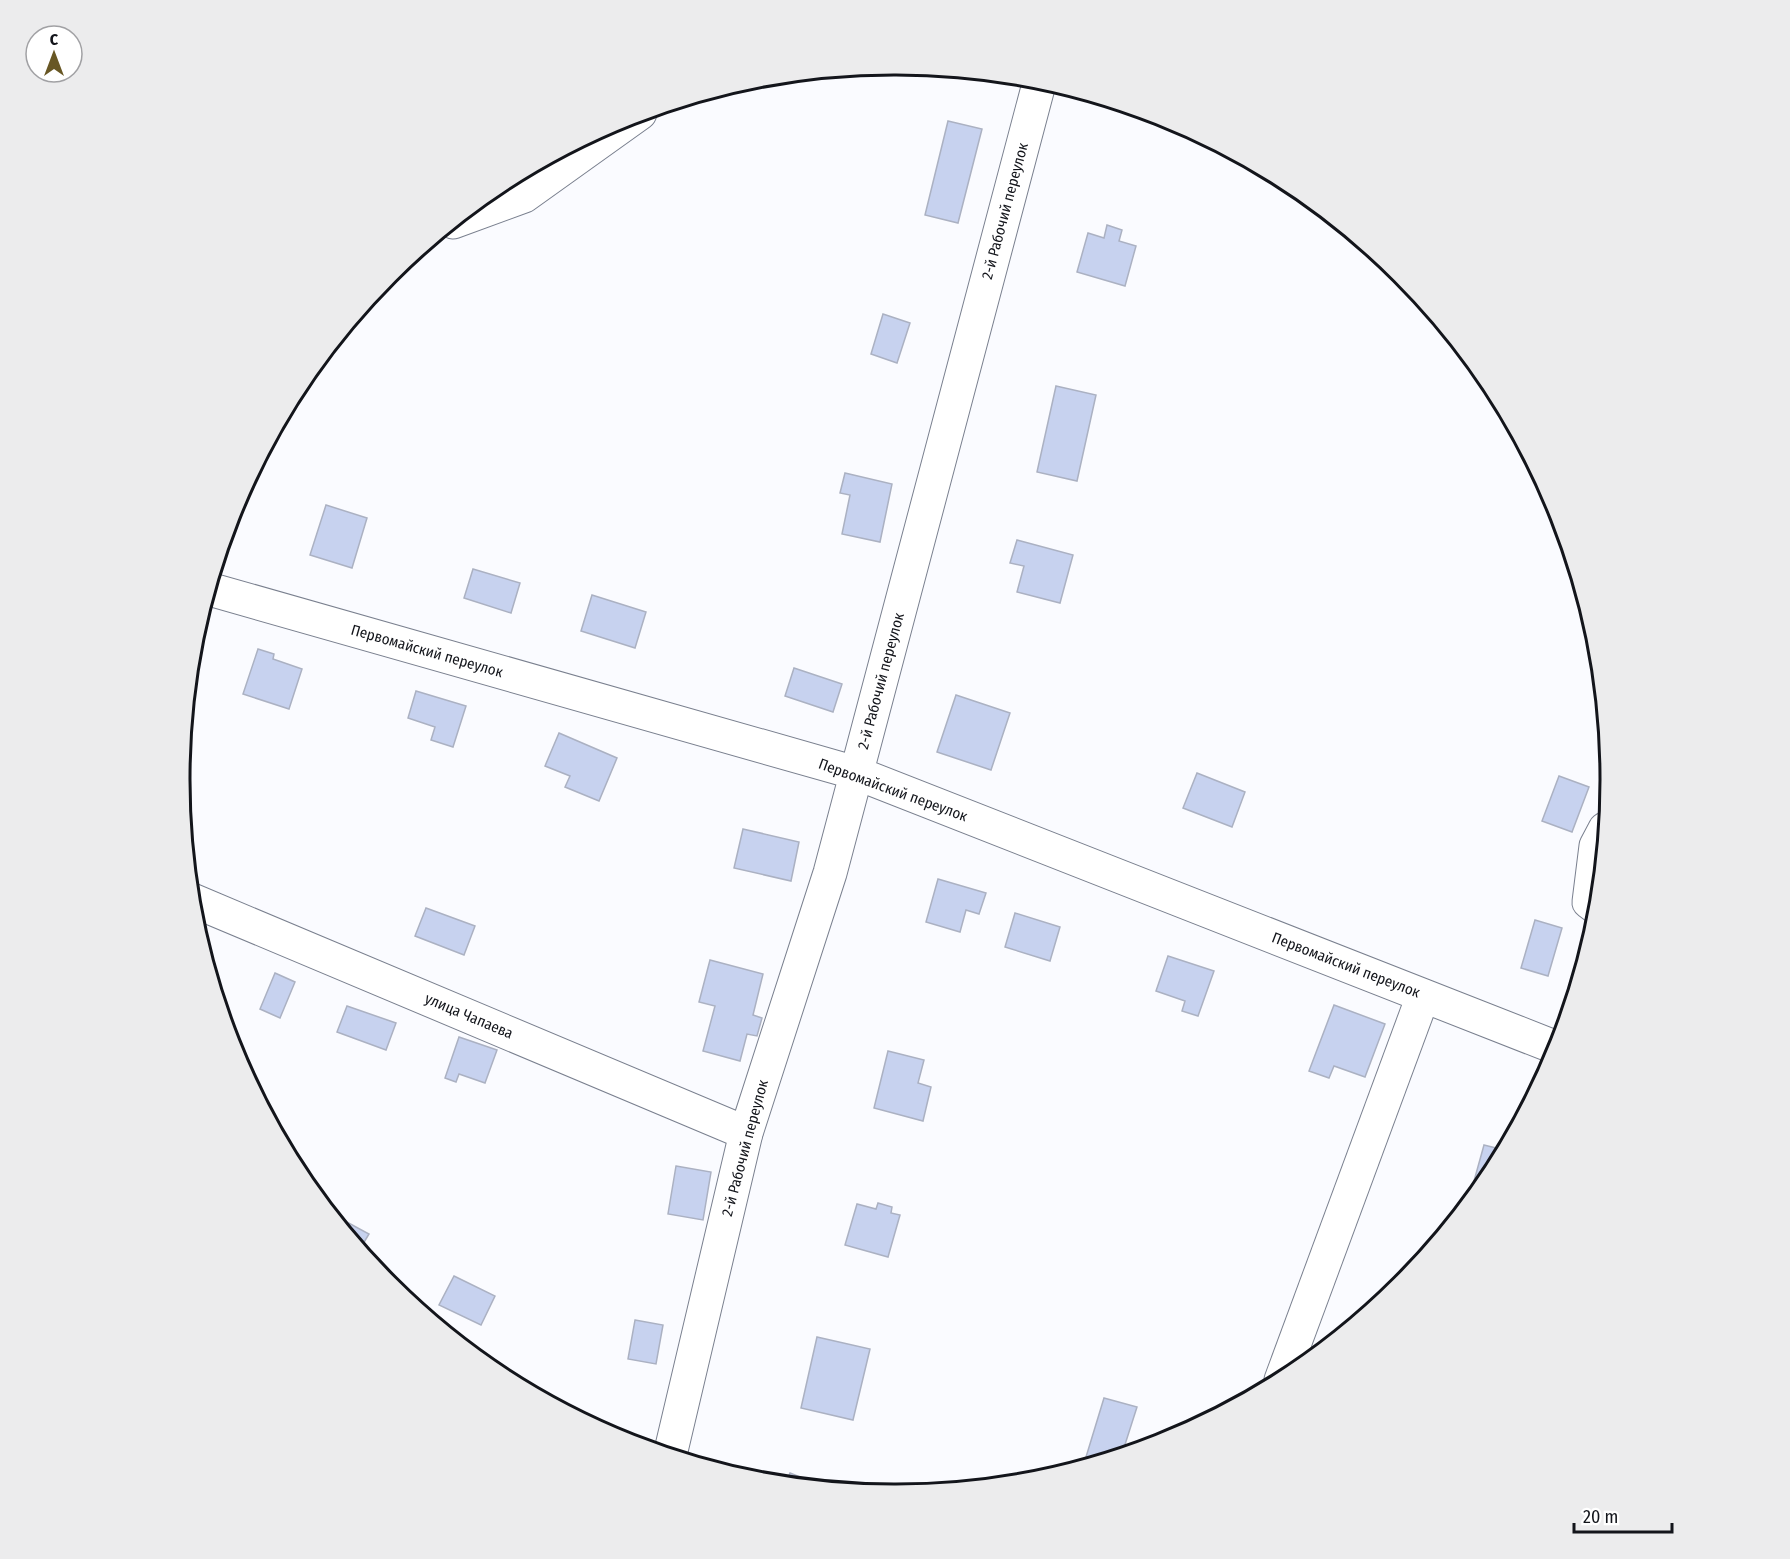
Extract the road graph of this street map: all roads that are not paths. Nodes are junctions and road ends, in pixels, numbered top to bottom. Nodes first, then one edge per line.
1 (1037, 90) edge
2 (605, 138) edge
3 (477, 213) edge
4 (217, 591) edge
5 (856, 773) junction
6 (202, 904) edge
7 (1424, 996) junction
8 (1548, 1044) edge
9 (746, 1133) junction
10 (1287, 1364) edge
11 (672, 1448) edge

1 - 5 street, 2-й Рабочий переулок
2 - 3 street
4 - 5 street, Первомайский переулок
5 - 7 street, Первомайский переулок
5 - 9 street, 2-й Рабочий переулок
6 - 9 street, улица Чапаева
7 - 8 street, Первомайский переулок
7 - 10 street
9 - 11 street, 2-й Рабочий переулок

